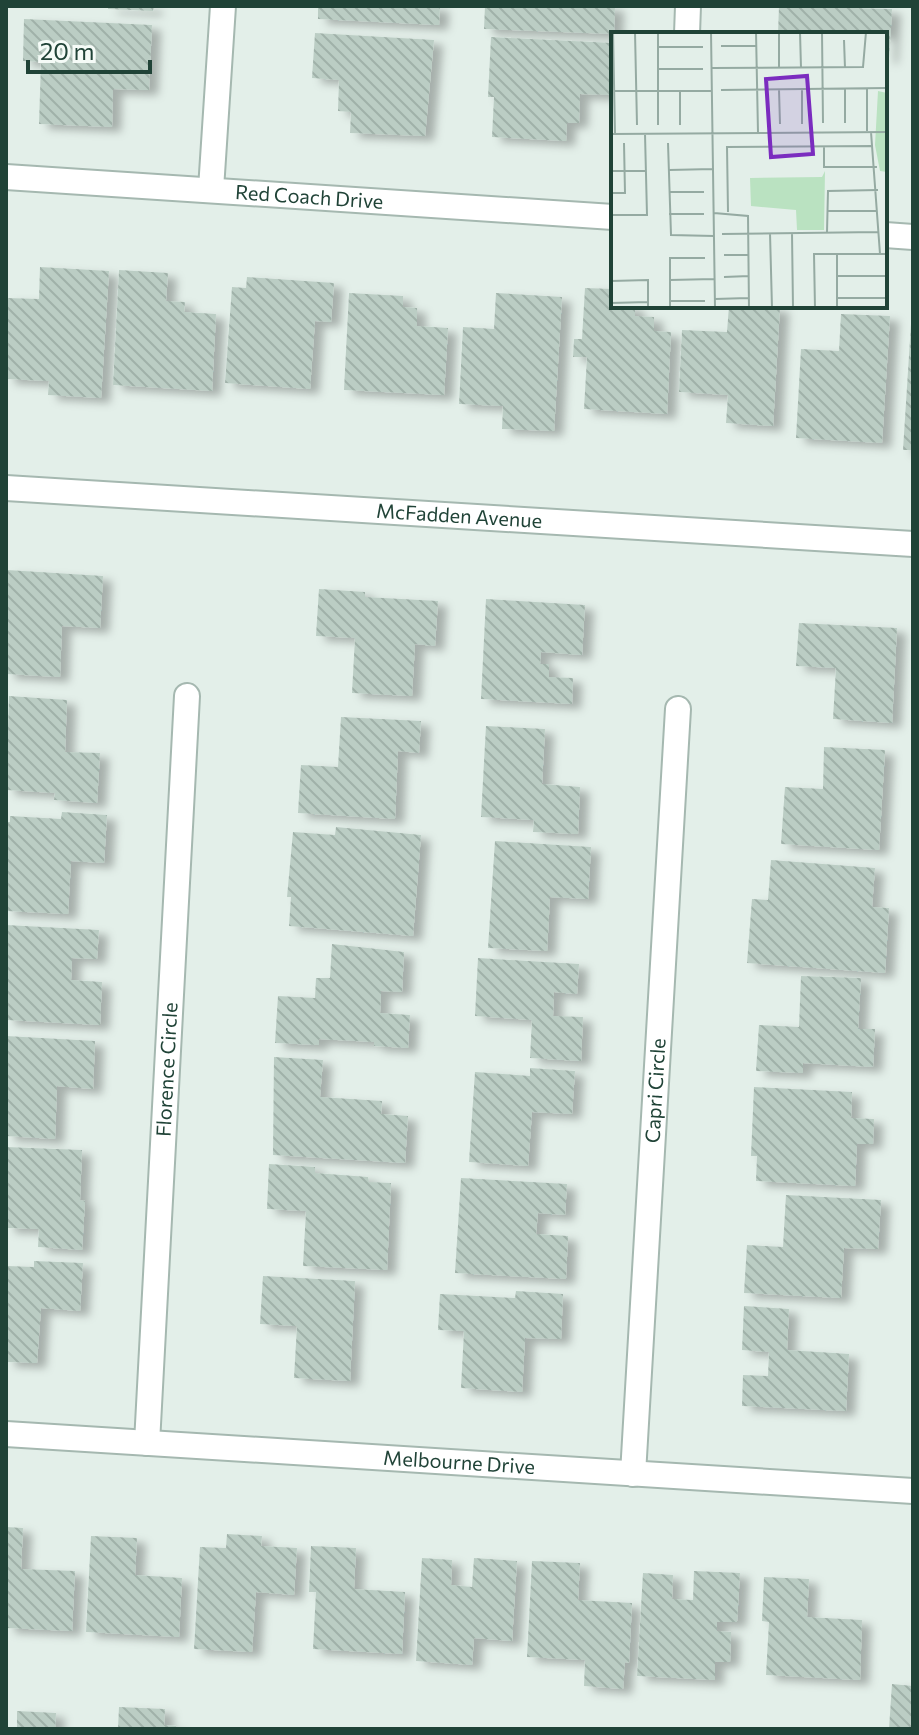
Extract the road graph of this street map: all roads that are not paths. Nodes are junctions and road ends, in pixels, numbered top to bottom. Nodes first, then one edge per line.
1 (223, 6) edge
2 (688, 6) edge
3 (687, 32) edge
4 (6, 177) edge
5 (211, 189) junction
6 (611, 217) edge
7 (887, 235) edge
8 (913, 237) edge
9 (6, 488) edge
10 (913, 544) edge
11 (187, 696) dead end
12 (678, 709) dead end
13 (6, 1434) edge
14 (147, 1443) junction
15 (633, 1474) junction
16 (913, 1491) edge

1 - 5 street
2 - 3 street
4 - 5 street, Red Coach Drive
5 - 6 street, Red Coach Drive
7 - 8 street
9 - 10 street, McFadden Avenue
11 - 14 street, Florence Circle
12 - 15 street, Capri Circle
13 - 14 street, Melbourne Drive
14 - 15 street, Melbourne Drive
15 - 16 street, Melbourne Drive

